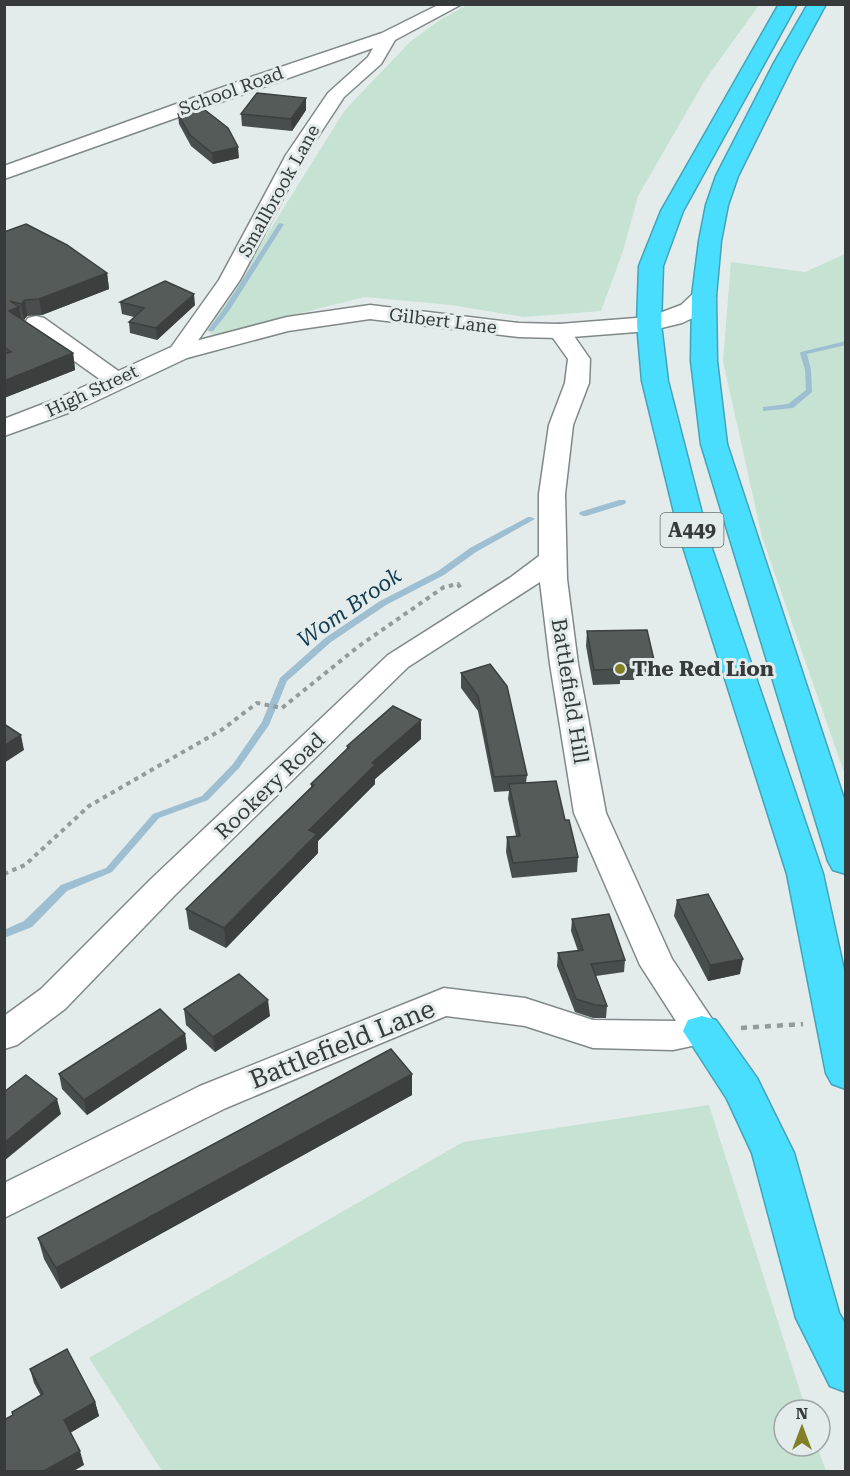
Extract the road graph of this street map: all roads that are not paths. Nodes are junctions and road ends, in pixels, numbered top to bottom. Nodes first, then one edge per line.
1 (454, 4) edge
2 (789, 4) edge
3 (817, 4) edge
4 (388, 37) junction
5 (4, 173) edge
6 (704, 296) junction
7 (36, 323) dead end
8 (649, 324) junction
9 (560, 332) junction
10 (178, 353) junction
11 (116, 380) junction
12 (4, 428) edge
13 (553, 559) junction
14 (846, 861) edge
15 (702, 1031) junction
16 (4, 1035) edge
17 (846, 1073) edge
18 (4, 1202) edge
19 (846, 1371) edge

1 - 4 street, School Road
2 - 8 highway, A449
3 - 6 highway, A449
4 - 5 street, School Road
4 - 10 street, Smallbrook Lane
6 - 8 street, Gilbert Lane
6 - 14 highway, A449
7 - 11 street
8 - 9 street, Gilbert Lane
8 - 17 highway, A449
9 - 10 street, Gilbert Lane
9 - 13 street, Battlefield Hill
10 - 11 street, High Street
11 - 12 street, High Street
13 - 15 street, Battlefield Hill
13 - 16 street, Rookery Road
15 - 18 street, Battlefield Lane
15 - 19 highway

